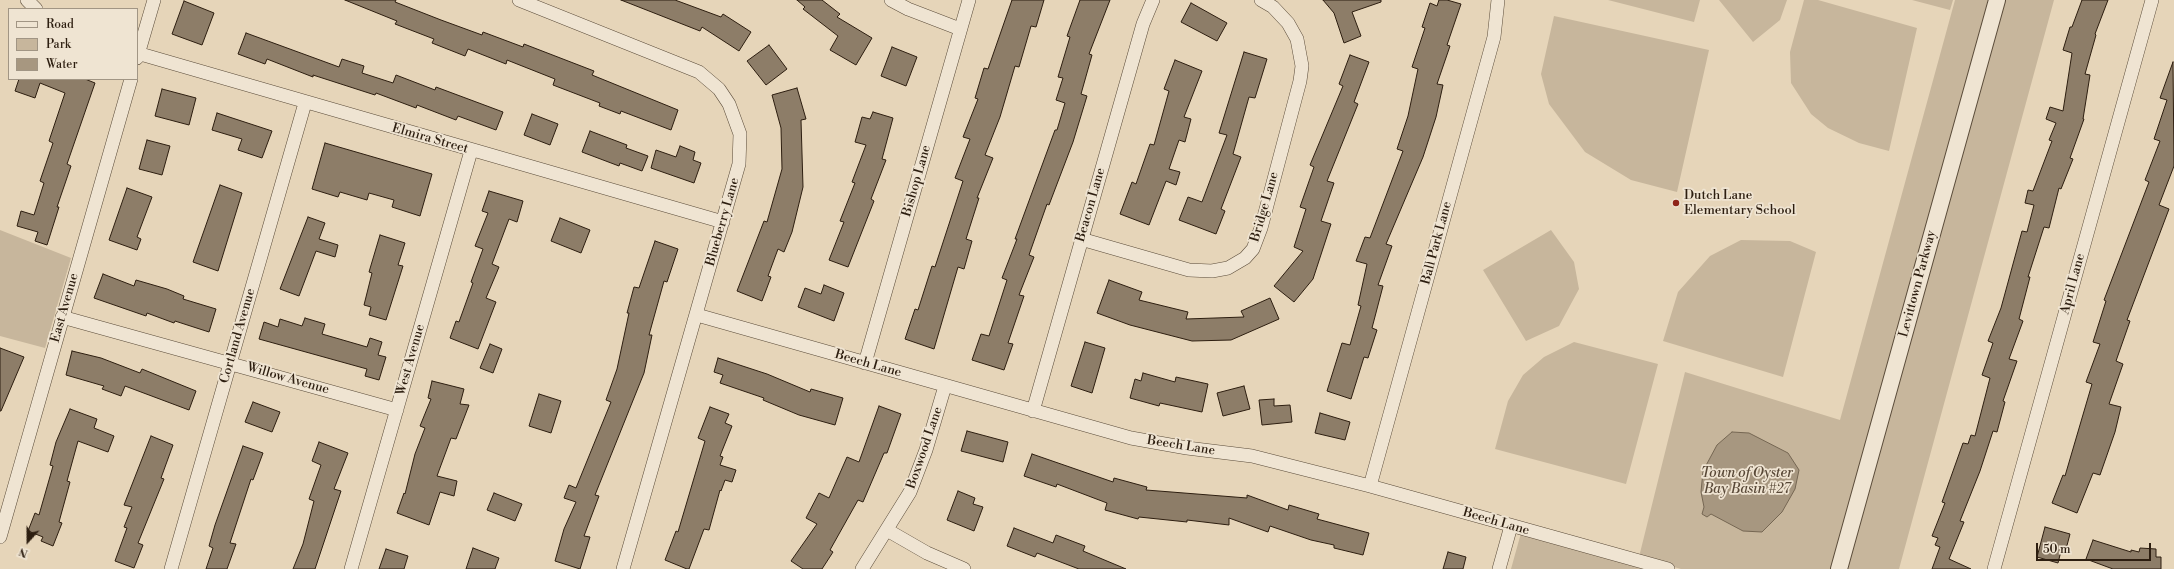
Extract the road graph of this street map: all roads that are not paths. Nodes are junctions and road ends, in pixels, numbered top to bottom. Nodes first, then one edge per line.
1 (27, 0) edge
2 (154, 0) edge
3 (519, 0) edge
4 (890, 0) edge
5 (969, 0) edge
6 (1153, 0) edge
7 (1261, 0) edge
8 (1498, 0) edge
9 (1997, 0) edge
10 (2152, 0) edge
11 (35, 8) edge
12 (960, 29) junction
13 (138, 55) edge
14 (131, 80) edge
15 (306, 103) junction
16 (471, 150) junction
17 (723, 222) junction
18 (1081, 239) junction
19 (696, 315) junction
20 (62, 316) junction
21 (230, 362) junction
22 (865, 363) junction
23 (945, 386) junction
24 (397, 410) junction
25 (1033, 411) junction
26 (1370, 486) junction
27 (1511, 526) junction
28 (887, 530) junction
29 (0, 537) edge
30 (171, 569) edge
31 (351, 569) edge
32 (623, 569) edge
33 (862, 569) edge
34 (964, 569) edge
35 (1499, 569) edge
36 (1668, 569) edge
37 (1839, 569) edge
38 (1994, 569) edge

1 - 11 street
2 - 13 street
3 - 17 street, Blueberry Lane
4 - 12 street
5 - 12 street, Bishop Lane
6 - 18 street, Beacon Lane
7 - 18 street, Bridge Lane
8 - 26 street, Ball Park Lane
9 - 37 street, Levittown Parkway
10 - 38 street, April Lane
12 - 22 street, Bishop Lane
13 - 15 street, Elmira Street
14 - 20 street, East Avenue
15 - 16 street, Elmira Street
15 - 21 street, Cortland Avenue
16 - 17 street, Elmira Street
16 - 24 street, West Avenue
17 - 19 street, Blueberry Lane
18 - 25 street, Beacon Lane
19 - 22 street, Beech Lane
19 - 32 street, Blueberry Lane
20 - 21 street, Willow Avenue
20 - 29 street, East Avenue
21 - 24 street, Willow Avenue
21 - 30 street, Cortland Avenue
22 - 23 street, Beech Lane
23 - 25 street, Beech Lane
23 - 28 street, Boxwood Lane
24 - 31 street, West Avenue
25 - 26 street, Beech Lane
26 - 27 street, Beech Lane
27 - 35 street
27 - 36 street, Beech Lane
28 - 33 street, Boxwood Lane
28 - 34 street

